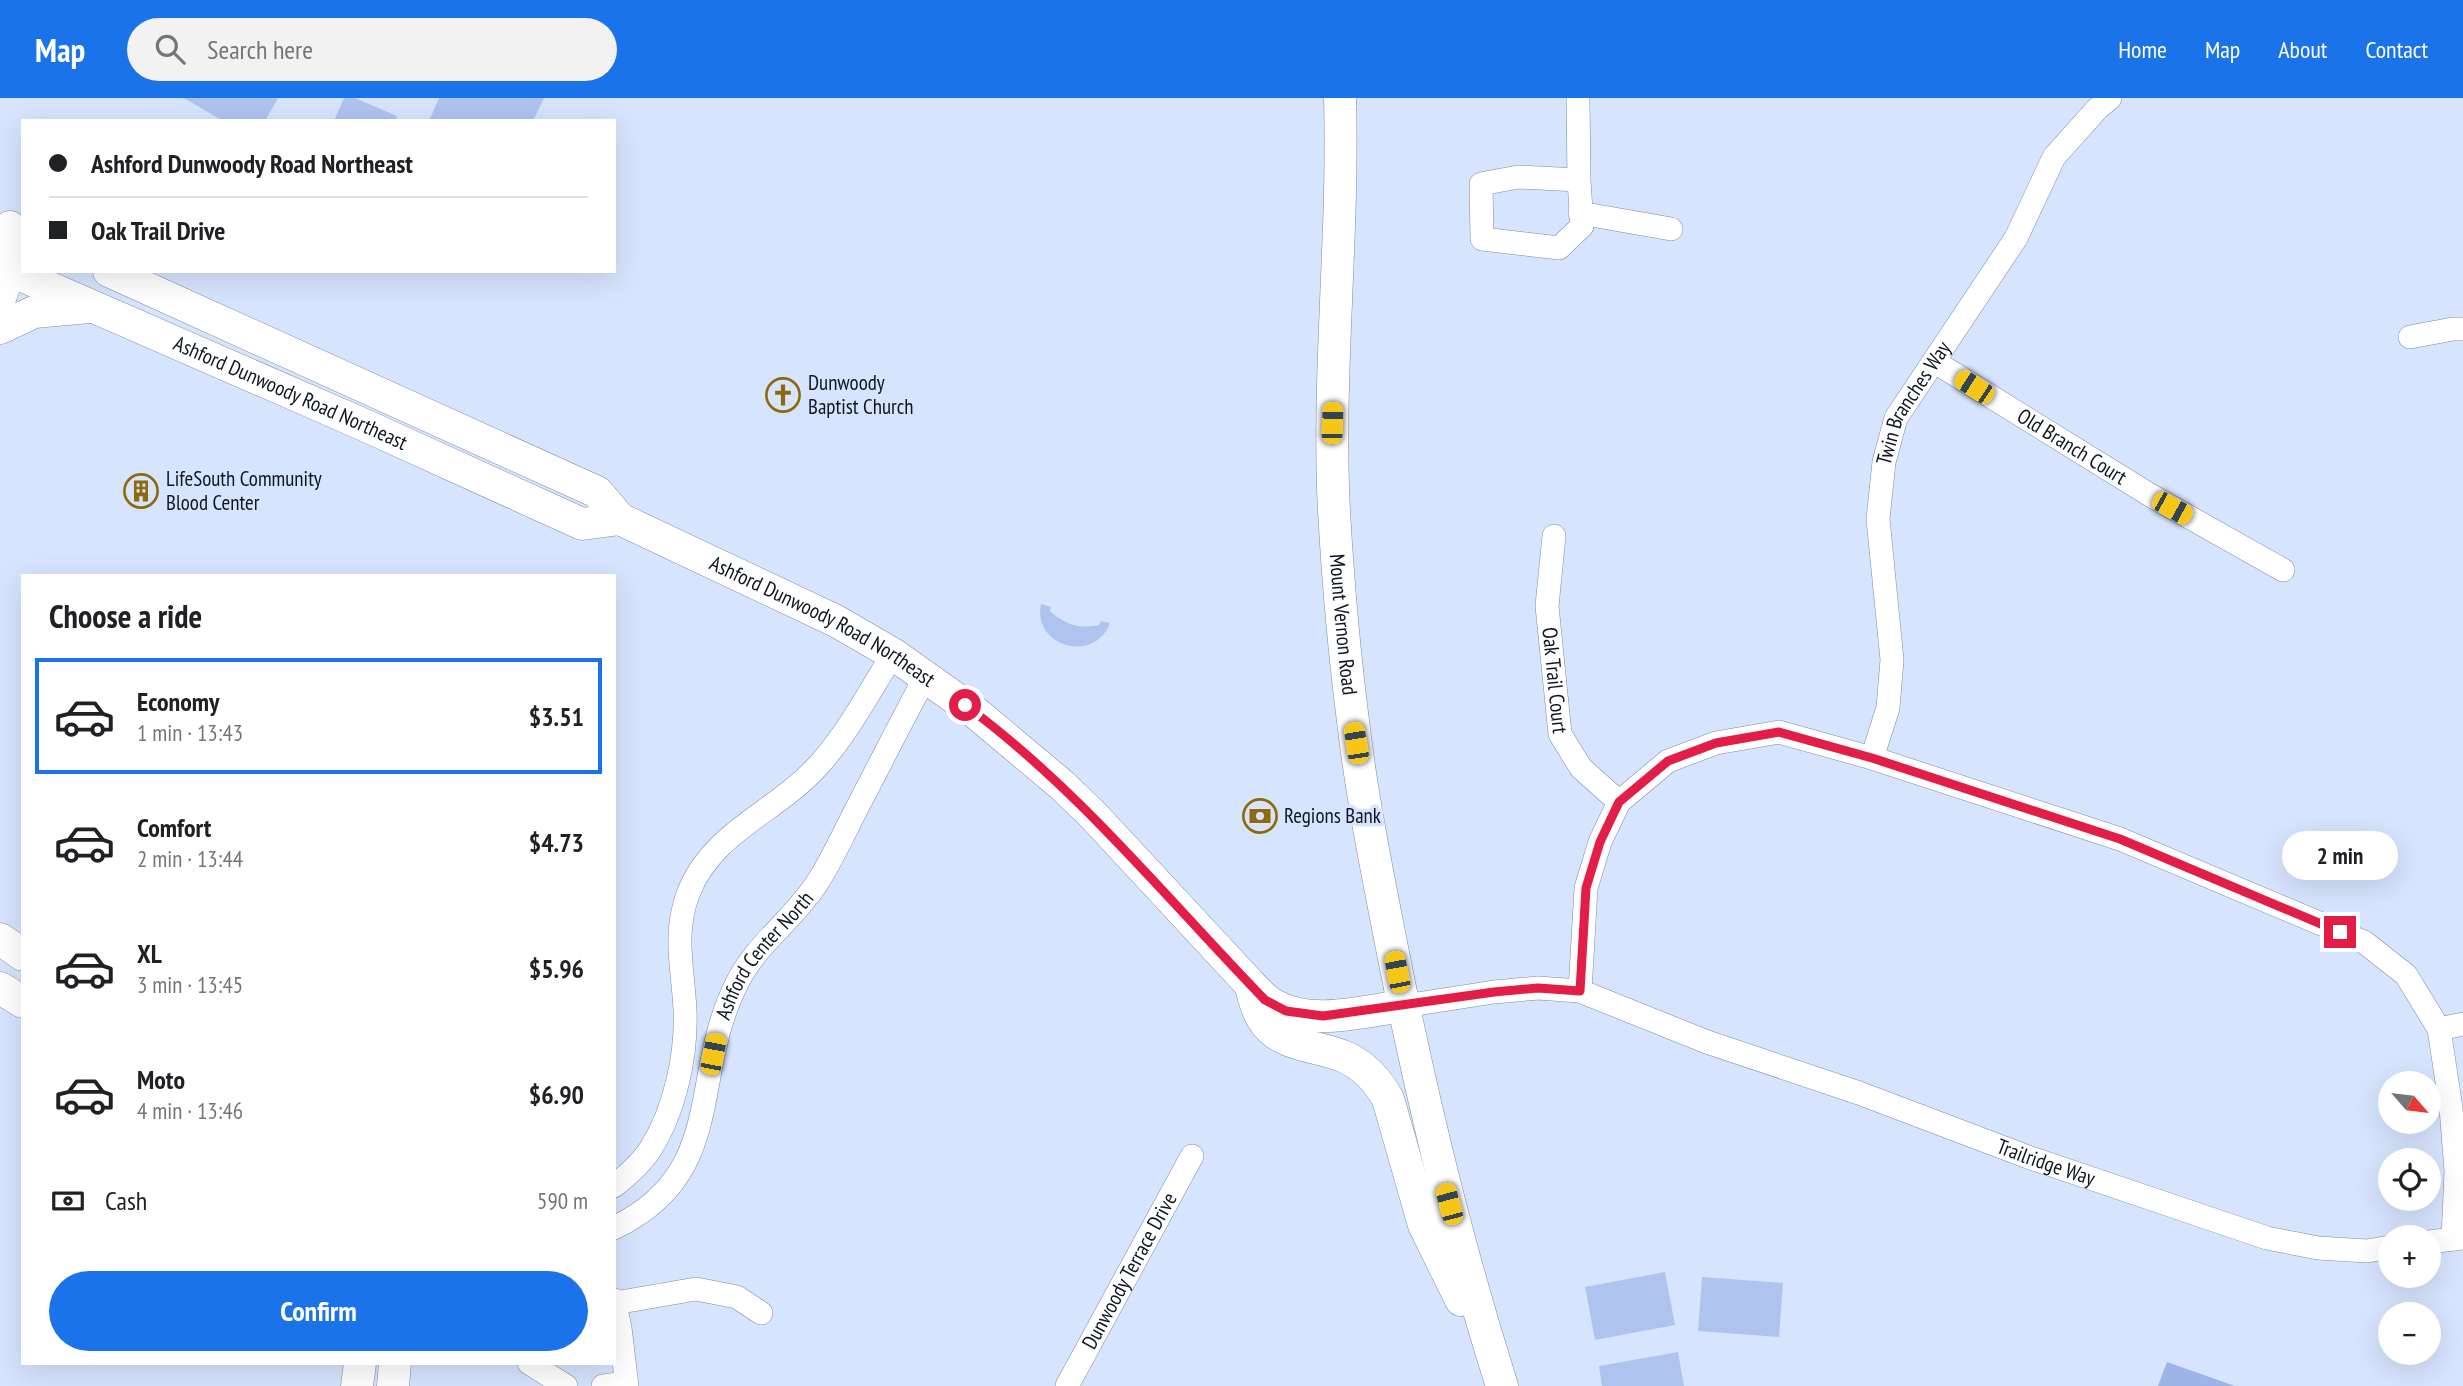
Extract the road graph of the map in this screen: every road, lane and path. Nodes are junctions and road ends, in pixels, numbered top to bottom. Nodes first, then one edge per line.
1 (1340, 98) edge
2 (1578, 98) edge
3 (2110, 98) edge
4 (1578, 180) junction
5 (1580, 213) junction
6 (1671, 229) dead end
7 (8, 230) edge
8 (113, 273) edge
9 (3, 278) edge
10 (90, 307) junction
11 (0, 328) edge
12 (2463, 329) edge
13 (2410, 338) dead end
14 (1935, 362) junction
15 (620, 519) junction
16 (1554, 536) dead end
17 (2283, 570) dead end
18 (893, 654) junction
19 (926, 676) junction
20 (1872, 758) junction
21 (1619, 802) junction
22 (0, 939) edge
23 (21, 954) edge
24 (1249, 983) junction
25 (0, 988) edge
26 (1580, 991) junction
27 (21, 1001) edge
28 (1404, 1006) junction
29 (2463, 1024) edge
30 (2439, 1029) junction
31 (1192, 1156) dead end
32 (616, 1184) edge
33 (616, 1227) edge
34 (2458, 1238) edge
35 (2378, 1249) edge
36 (616, 1302) edge
37 (616, 1307) edge
38 (761, 1313) dead end
39 (1485, 1333) junction
40 (360, 1365) edge
41 (395, 1365) edge
42 (532, 1365) edge
43 (626, 1385) edge
44 (358, 1386) edge
45 (393, 1386) edge
46 (566, 1386) edge
47 (603, 1386) edge
48 (1067, 1386) edge
49 (1502, 1386) edge

1 - 28 main road, Mount Vernon Road
2 - 4 street
3 - 14 street, Twin Branches Way
4 - 5 street
4 - 5 street
5 - 6 street
7 - 9 main road
8 - 15 main road, Ashford Dunwoody Road Northeast
9 - 10 main road, Ashford Dunwoody Road Northeast
10 - 11 main road
10 - 15 main road, Ashford Dunwoody Road Northeast
12 - 13 street
14 - 17 street, Old Branch Court
14 - 20 street, Twin Branches Way
15 - 18 main road, Ashford Dunwoody Road Northeast
16 - 21 street, Oak Trail Court
18 - 19 main road, Ashford Dunwoody Road Northeast
18 - 32 street, Ashford Center North
19 - 24 main road, Ashford Dunwoody Road Northeast
19 - 33 street, Ashford Center North
20 - 21 street
20 - 30 street
21 - 26 street
22 - 23 main road
24 - 28 main road, Ashford Dunwoody Road Northeast
24 - 39 main road
25 - 27 main road
26 - 28 street
26 - 35 street, Trailridge Way
28 - 39 main road, Mount Vernon Road
29 - 30 street
30 - 34 street
31 - 48 street, Dunwoody Terrace Drive
36 - 38 street
37 - 43 street
39 - 49 main road, Mount Vernon Road
40 - 44 main road
41 - 45 main road
42 - 46 street
43 - 47 street

